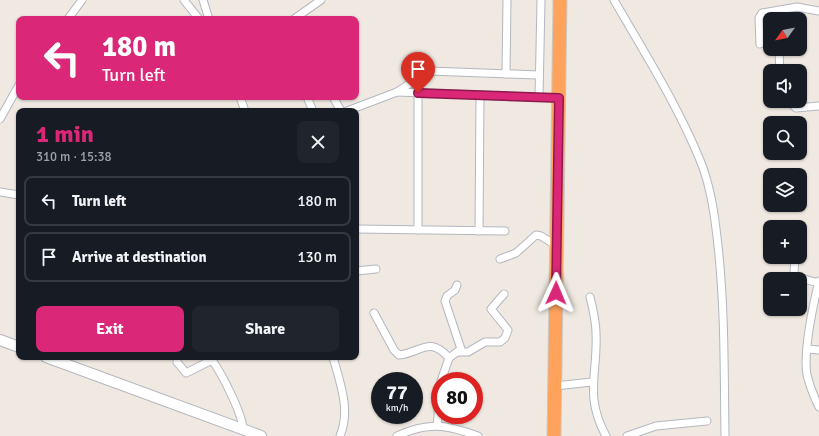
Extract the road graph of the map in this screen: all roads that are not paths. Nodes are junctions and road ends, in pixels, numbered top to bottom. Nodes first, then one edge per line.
1 (82, 0) edge
2 (184, 0) edge
3 (203, 0) edge
4 (321, 0) edge
5 (507, 0) edge
6 (541, 0) edge
7 (560, 0) edge
8 (614, 0) edge
9 (819, 11) edge
10 (70, 16) edge
11 (197, 16) edge
12 (208, 16) edge
13 (298, 16) edge
14 (760, 44) dead end
15 (506, 74) junction
16 (539, 75) junction
17 (418, 78) junction
18 (16, 89) edge
19 (397, 92) junction
20 (418, 93) junction
21 (480, 95) junction
22 (539, 97) junction
23 (559, 98) junction
24 (819, 106) edge
25 (807, 107) edge
26 (2, 108) edge
27 (355, 108) edge
28 (0, 119) edge
29 (0, 192) edge
30 (16, 195) edge
31 (359, 228) edge
32 (418, 230) junction
33 (479, 231) junction
34 (505, 231) dead end
35 (557, 246) junction
36 (500, 259) dead end
37 (795, 264) edge
38 (376, 269) dead end
39 (359, 270) edge
40 (819, 282) edge
41 (457, 285) dead end
42 (504, 294) dead end
43 (590, 297) dead end
44 (374, 313) dead end
45 (0, 340) edge
46 (16, 346) edge
47 (808, 349) junction
48 (819, 350) edge
49 (459, 352) junction
50 (449, 358) junction
51 (56, 360) edge
52 (334, 360) edge
53 (177, 362) dead end
54 (444, 372) edge
55 (592, 382) junction
56 (555, 386) junction
57 (819, 407) edge
58 (707, 421) dead end
59 (437, 424) joint
60 (243, 428) junction
61 (552, 433) edge
62 (261, 436) edge
63 (340, 436) edge
64 (397, 436) edge
65 (478, 436) edge
66 (606, 436) edge
67 (627, 436) edge
68 (725, 436) edge

1 - 10 street
2 - 11 street
3 - 12 street
4 - 13 street
5 - 15 street
6 - 16 street
7 - 23 highway
8 - 68 street
9 - 14 street
15 - 16 street
15 - 17 street
16 - 22 street
17 - 19 street
17 - 20 street
18 - 26 street
19 - 20 street
19 - 27 street
20 - 21 street
20 - 32 street
21 - 22 street
21 - 33 street
22 - 23 street
23 - 35 highway
24 - 25 street
26 - 28 street
29 - 30 street
31 - 32 street
32 - 33 street
33 - 34 street
35 - 36 street
35 - 56 highway
37 - 40 street
38 - 39 street
40 - 47 street
41 - 49 street
42 - 49 street
43 - 55 street
44 - 50 street
45 - 46 main road
47 - 48 street
47 - 57 street
49 - 50 street
50 - 54 street
51 - 60 main road
52 - 63 street
53 - 60 street
55 - 56 street
55 - 66 street
56 - 61 highway
58 - 67 street
59 - 64 street
59 - 65 street
60 - 62 main road

